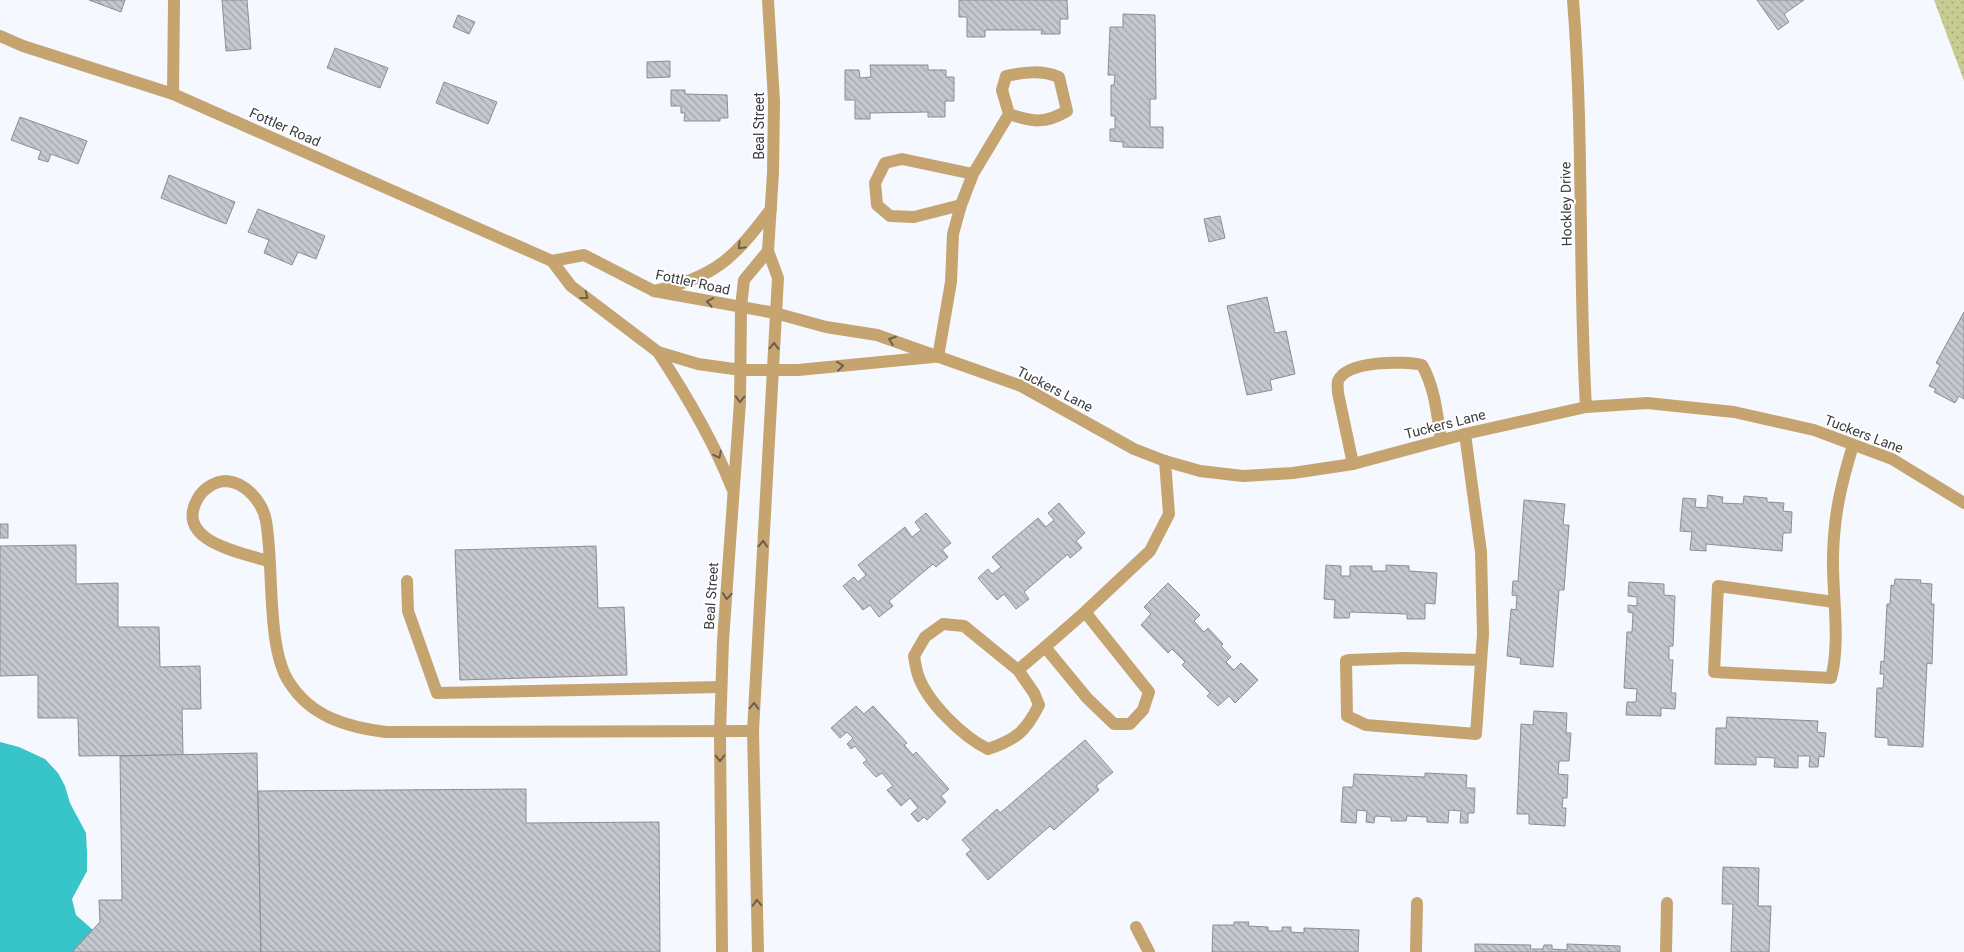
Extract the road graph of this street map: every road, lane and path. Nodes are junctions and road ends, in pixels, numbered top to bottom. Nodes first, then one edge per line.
1 (174, 0) edge
2 (768, 0) edge
3 (1573, 0) edge
4 (0, 36) edge
5 (173, 94) junction
6 (1009, 114) junction
7 (973, 174) junction
8 (961, 206) junction
9 (771, 208) junction
10 (768, 251) junction
11 (552, 261) junction
12 (654, 291) junction
13 (742, 307) junction
14 (775, 313) junction
15 (658, 352) junction
16 (938, 357) junction
17 (741, 370) junction
18 (774, 370) junction
19 (1586, 407) junction
20 (1465, 434) junction
21 (1441, 440) junction
22 (1854, 445) junction
23 (1165, 461) junction
24 (1353, 464) junction
25 (733, 491) junction
26 (1964, 504) edge
27 (268, 561) junction
28 (407, 581) dead end
29 (1834, 602) junction
30 (1085, 612) junction
31 (1045, 647) junction
32 (1481, 660) junction
33 (1018, 670) junction
34 (722, 687) junction
35 (753, 732) junction
36 (720, 733) junction
37 (1668, 903) dead end
38 (1416, 904) dead end
39 (1136, 927) dead end
40 (722, 952) edge
41 (758, 952) edge
42 (1149, 952) edge
43 (1416, 952) edge
44 (1666, 952) edge

1 - 5 street
2 - 9 street, Beal Street
3 - 19 street, Hockley Drive
4 - 5 street, Fottler Road
5 - 11 street, Fottler Road
6 - 6 street
6 - 7 street
7 - 8 street
7 - 8 street
8 - 16 street
9 - 10 street, Beal Street
9 -> 12 street
10 - 13 street, Beal Street
10 - 14 street, Beal Street
11 - 12 street, Fottler Road
11 -> 15 street, Fottler Road
13 -> 12 street, Fottler Road
13 - 14 street, Fottler Road
13 - 17 street, Beal Street
16 -> 14 street, Tuckers Lane
18 -> 14 street, Beal Street
15 - 17 street, Fottler Road
15 -> 25 street
18 -> 16 street, Tuckers Lane
16 - 23 street, Tuckers Lane
17 - 18 street, Fottler Road
17 -> 25 street, Beal Street
35 -> 18 street, Beal Street
19 - 20 street, Tuckers Lane
19 - 22 street, Tuckers Lane
20 - 21 street, Tuckers Lane
20 - 32 street
21 - 24 street, Tuckers Lane
21 - 24 street
22 - 26 street, Tuckers Lane
22 - 29 street
23 - 24 street, Tuckers Lane
23 - 30 street
25 -> 34 street, Beal Street
27 - 27 street
27 - 36 street
28 - 34 street
29 - 29 street
30 - 31 street
30 - 31 street
31 - 33 street
32 - 32 street
33 - 33 street
34 - 36 street, Beal Street
35 - 36 street
41 -> 35 street, Beal Street
36 -> 40 street, Beal Street
37 - 44 street
38 - 43 street
39 - 42 street

